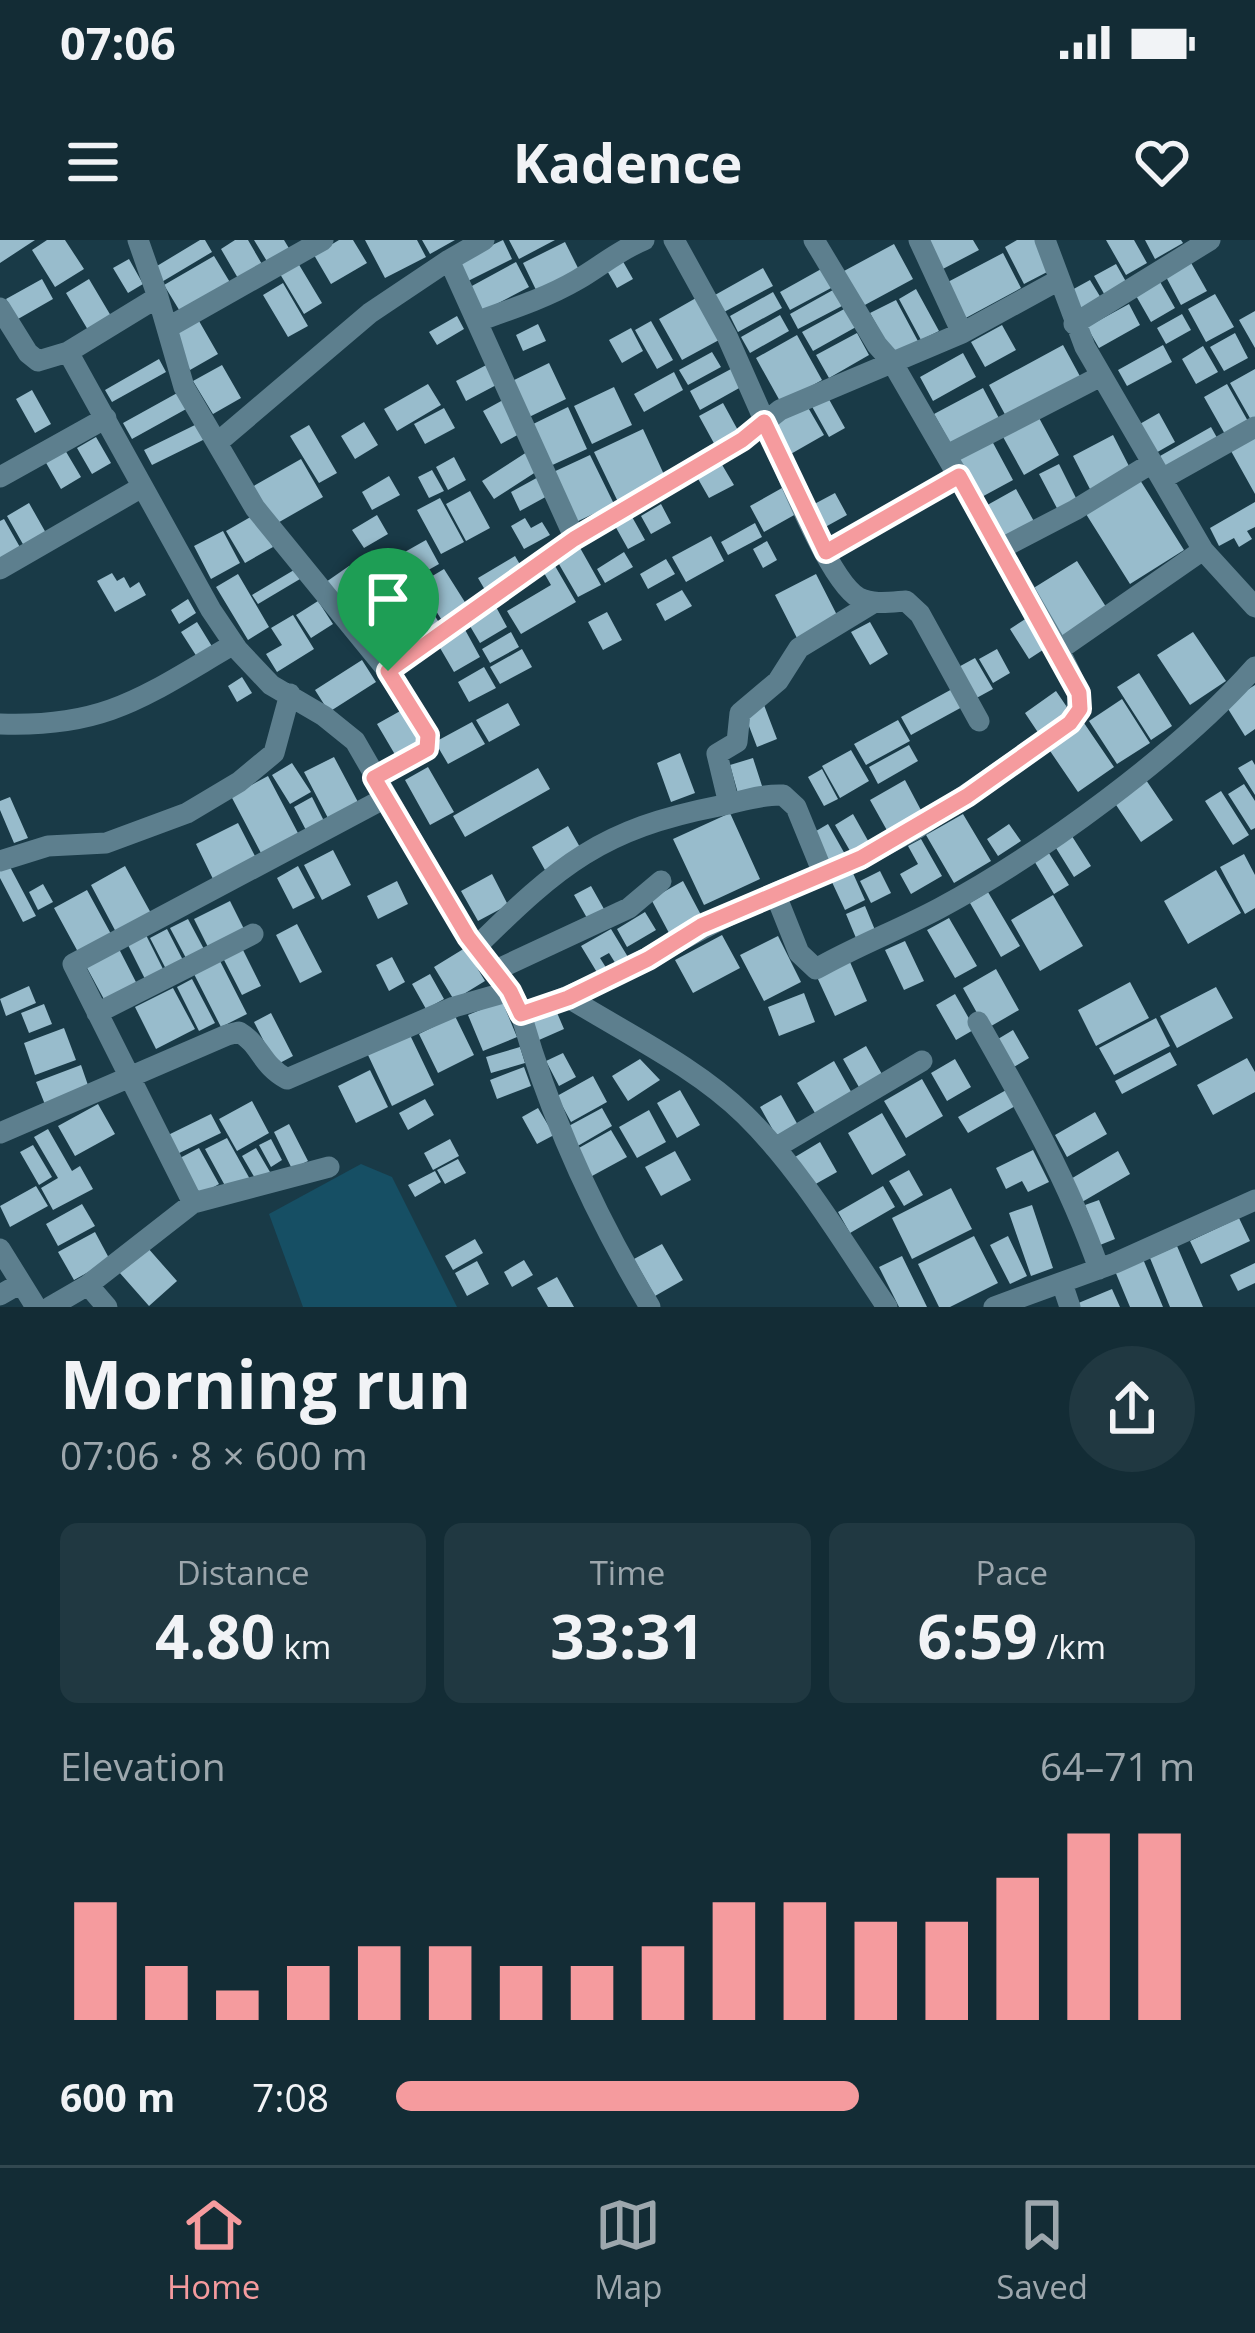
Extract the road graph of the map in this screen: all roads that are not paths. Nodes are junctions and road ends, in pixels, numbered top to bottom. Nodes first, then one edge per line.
1 (138, 240) edge
2 (323, 240) edge
3 (484, 240) edge
4 (644, 240) edge
5 (674, 240) edge
6 (814, 240) edge
7 (919, 240) edge
8 (1045, 240) edge
9 (1201, 242) edge
10 (297, 246) edge
11 (449, 260) junction
12 (1058, 281) junction
13 (158, 297) junction
14 (0, 308) edge
15 (478, 321) junction
16 (1074, 324) junction
17 (167, 328) junction
18 (962, 333) junction
19 (68, 352) junction
20 (892, 362) junction
21 (1102, 376) junction
22 (106, 418) junction
23 (764, 422) junction
24 (1255, 427) edge
25 (217, 443) junction
26 (946, 455) junction
27 (1157, 471) junction
28 (959, 476) junction
29 (0, 477) edge
30 (142, 488) junction
31 (574, 539) junction
32 (1000, 550) junction
33 (1203, 550) junction
34 (826, 552) junction
35 (0, 569) edge
36 (1252, 596) edge
37 (873, 602) junction
38 (234, 644) junction
39 (1059, 650) junction
40 (1255, 667) edge
41 (388, 671) junction
42 (290, 694) junction
43 (980, 721) dead end
44 (0, 724) edge
45 (380, 788) junction
46 (729, 804) junction
47 (0, 861) edge
48 (823, 874) junction
49 (661, 880) dead end
50 (775, 892) junction
51 (253, 934) dead end
52 (476, 946) junction
53 (496, 970) junction
54 (510, 991) junction
55 (568, 998) junction
56 (97, 1013) junction
57 (521, 1014) junction
58 (977, 1022) dead end
59 (922, 1060) dead end
60 (130, 1079) junction
61 (0, 1132) edge
62 (775, 1148) junction
63 (329, 1167) dead end
64 (193, 1203) junction
65 (1254, 1204) edge
66 (0, 1249) edge
67 (1099, 1269) junction
68 (21, 1282) junction
69 (1062, 1283) junction
70 (88, 1285) junction
71 (0, 1295) edge
72 (36, 1307) edge
73 (50, 1307) edge
74 (107, 1307) edge
75 (650, 1307) edge
76 (887, 1307) edge
77 (994, 1307) edge
78 (1070, 1307) edge

1 - 13 street
2 - 10 street
3 - 11 street
4 - 15 street
5 - 23 street
6 - 20 street
7 - 18 street
8 - 12 street
9 - 16 street
10 - 17 street
11 - 15 street
11 - 25 street
12 - 16 street
12 - 18 street
13 - 17 street
13 - 19 street
14 - 19 street
15 - 31 street
16 - 21 street
17 - 25 street
18 - 20 street
19 - 22 street
20 - 23 street
20 - 26 street
21 - 26 street
21 - 27 street
22 - 29 street
22 - 30 street
23 - 31 street
23 - 34 street
24 - 27 street
25 - 41 street
26 - 28 street
27 - 32 street
27 - 33 street
28 - 32 street
28 - 34 street
30 - 35 street
30 - 38 street
31 - 41 street
32 - 39 street
33 - 36 street
33 - 39 street
34 - 37 street
37 - 43 street
37 - 46 street
38 - 42 street
38 - 44 street
39 - 48 street
40 - 50 street
41 - 45 street
42 - 45 street
42 - 47 street
45 - 52 street
45 - 56 street
46 - 48 street
46 - 52 street
48 - 50 street
49 - 53 street
50 - 55 street
51 - 56 street
52 - 53 street
53 - 54 street
54 - 57 street
54 - 60 street
55 - 57 street
55 - 62 street
56 - 60 street
57 - 75 street
58 - 67 street
59 - 62 street
60 - 61 street
60 - 64 street
62 - 76 street
63 - 64 street
64 - 70 street
65 - 67 street
66 - 68 street
67 - 69 street
68 - 71 street
68 - 72 street
69 - 77 street
69 - 78 street
70 - 73 street
70 - 74 street

